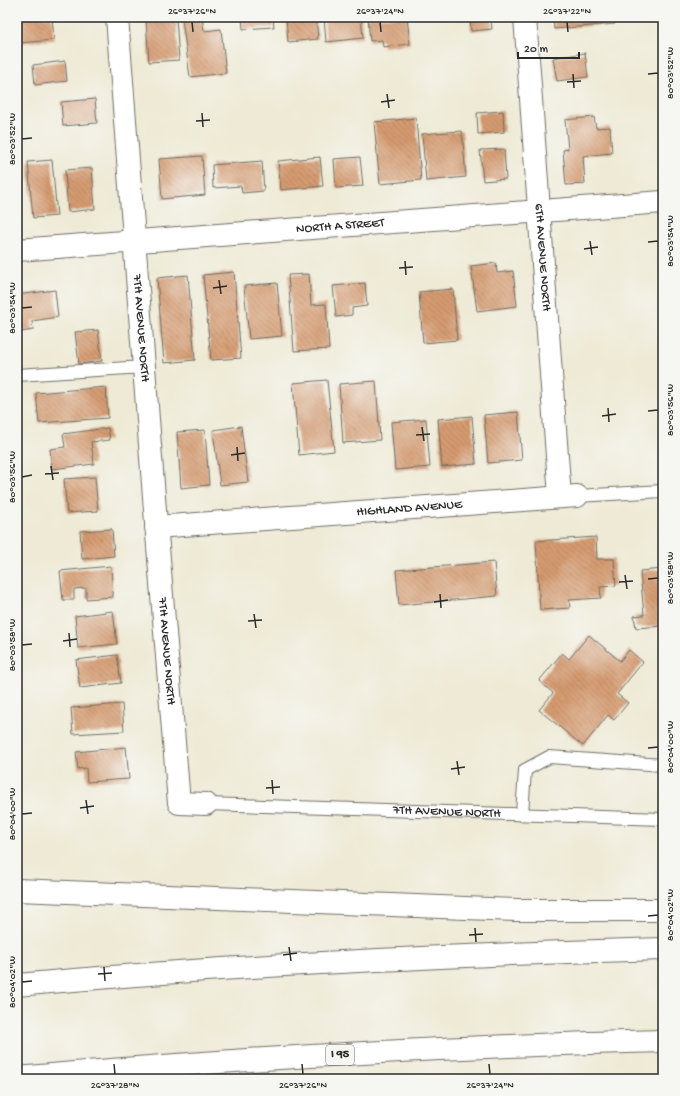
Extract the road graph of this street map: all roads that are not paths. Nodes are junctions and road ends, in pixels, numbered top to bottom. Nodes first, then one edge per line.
1 (117, 17) edge
2 (525, 17) edge
3 (663, 202) edge
4 (539, 211) junction
5 (134, 242) junction
6 (17, 250) edge
7 (144, 367) junction
8 (17, 375) edge
9 (663, 490) edge
10 (569, 496) junction
11 (156, 527) junction
12 (663, 765) edge
13 (206, 804) joint
14 (522, 814) junction
15 (663, 819) edge
16 (17, 890) edge
17 (663, 910) edge
18 (663, 949) edge
19 (17, 985) edge
20 (663, 1041) edge
21 (17, 1078) edge

1 - 5 main road, 7TH AVENUE NORTH
2 - 4 main road, 6TH AVENUE NORTH
3 - 4 main road, NORTH A STREET
4 - 5 main road, NORTH A STREET
4 - 10 main road, 6TH AVENUE NORTH
5 - 6 main road, NORTH A STREET
5 - 7 main road, 7TH AVENUE NORTH
7 - 8 lane
7 - 11 main road, 7TH AVENUE NORTH
9 - 10 lane, HIGHLAND AVENUE
10 - 11 main road, HIGHLAND AVENUE
11 - 13 main road, 7TH AVENUE NORTH
12 - 14 lane
13 - 14 lane, 7TH AVENUE NORTH
14 - 15 lane, 7TH AVENUE NORTH
16 - 17 main road
18 - 19 main road
20 - 21 main road, I 95

